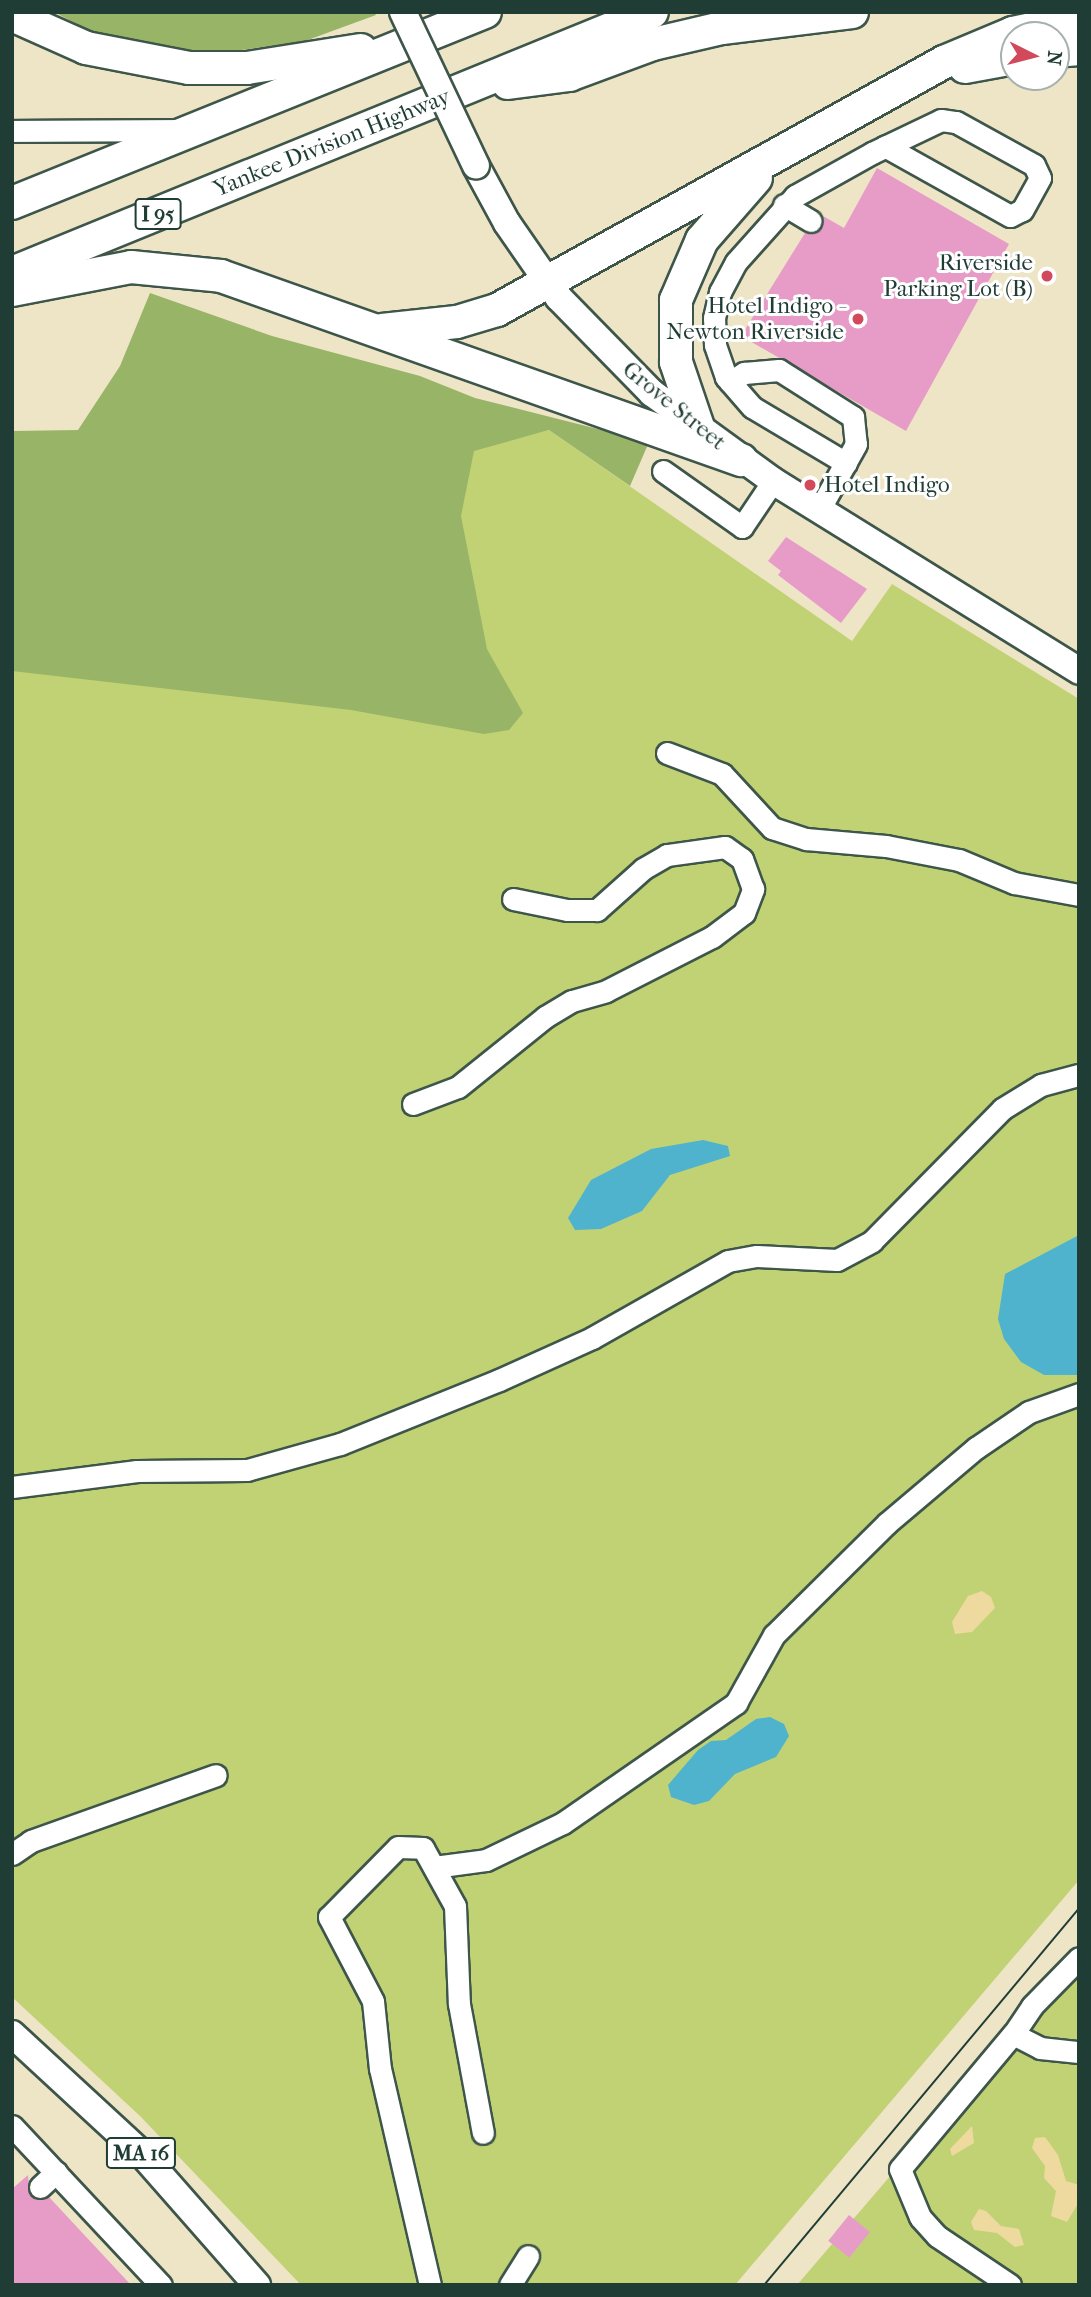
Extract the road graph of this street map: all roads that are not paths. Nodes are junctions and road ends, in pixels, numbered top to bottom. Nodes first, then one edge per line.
1 (403, 12) edge
2 (485, 12) edge
3 (652, 12) edge
4 (852, 12) edge
5 (12, 15) edge
6 (1079, 19) edge
7 (407, 44) junction
8 (1000, 61) edge
9 (916, 76) junction
10 (465, 89) junction
11 (12, 122) edge
12 (193, 129) junction
13 (12, 131) edge
14 (38, 131) junction
15 (885, 146) junction
16 (787, 148) junction
17 (12, 203) edge
18 (784, 205) junction
19 (811, 221) dead end
20 (12, 273) edge
21 (549, 283) junction
22 (12, 290) edge
23 (382, 330) junction
24 (730, 382) junction
25 (699, 430) junction
26 (741, 460) junction
27 (846, 463) junction
28 (663, 471) dead end
29 (773, 481) junction
30 (819, 510) junction
31 (1079, 671) edge
32 (667, 753) dead end
33 (1079, 895) edge
34 (513, 900) dead end
35 (1079, 1076) edge
36 (413, 1104) dead end
37 (1079, 1394) edge
38 (12, 1487) edge
39 (216, 1775) dead end
40 (12, 1854) edge
41 (434, 1867) junction
42 (1079, 1958) edge
43 (12, 2034) edge
44 (1012, 2036) junction
45 (1079, 2052) edge
46 (483, 2133) dead end
47 (16, 2138) edge
48 (56, 2172) junction
49 (40, 2187) dead end
50 (528, 2256) dead end
51 (161, 2285) edge
52 (257, 2285) edge
53 (430, 2285) edge
54 (510, 2285) edge
55 (1010, 2285) edge

1 - 21 main road, Grove Street, bridge
2 - 7 highway
3 - 10 highway, Yankee Division Highway / I 95
4 - 10 highway
5 - 7 highway
6 - 9 highway
7 - 12 highway
8 - 9 highway
9 - 16 highway
10 - 20 highway, Yankee Division Highway / I 95
11 - 14 lane
12 - 14 lane
12 - 17 highway
13 - 14 lane
15 - 15 lane
15 - 18 lane
16 - 21 highway
16 - 25 highway
18 - 19 lane
18 - 24 lane
21 - 23 highway
21 - 25 main road, Grove Street
22 - 23 highway
23 - 26 highway
24 - 27 lane
24 - 27 lane
25 - 26 main road, Grove Street
26 - 29 main road, Grove Street
27 - 30 lane
28 - 29 lane
29 - 30 main road, Grove Street
30 - 31 main road, Grove Street
32 - 33 lane
34 - 36 lane
35 - 38 lane
37 - 41 lane
39 - 40 lane
41 - 46 lane
41 - 53 lane
42 - 44 lane
43 - 52 main road, MA 16
44 - 45 lane
44 - 55 lane
47 - 48 lane
48 - 49 lane
48 - 51 lane
50 - 54 lane

